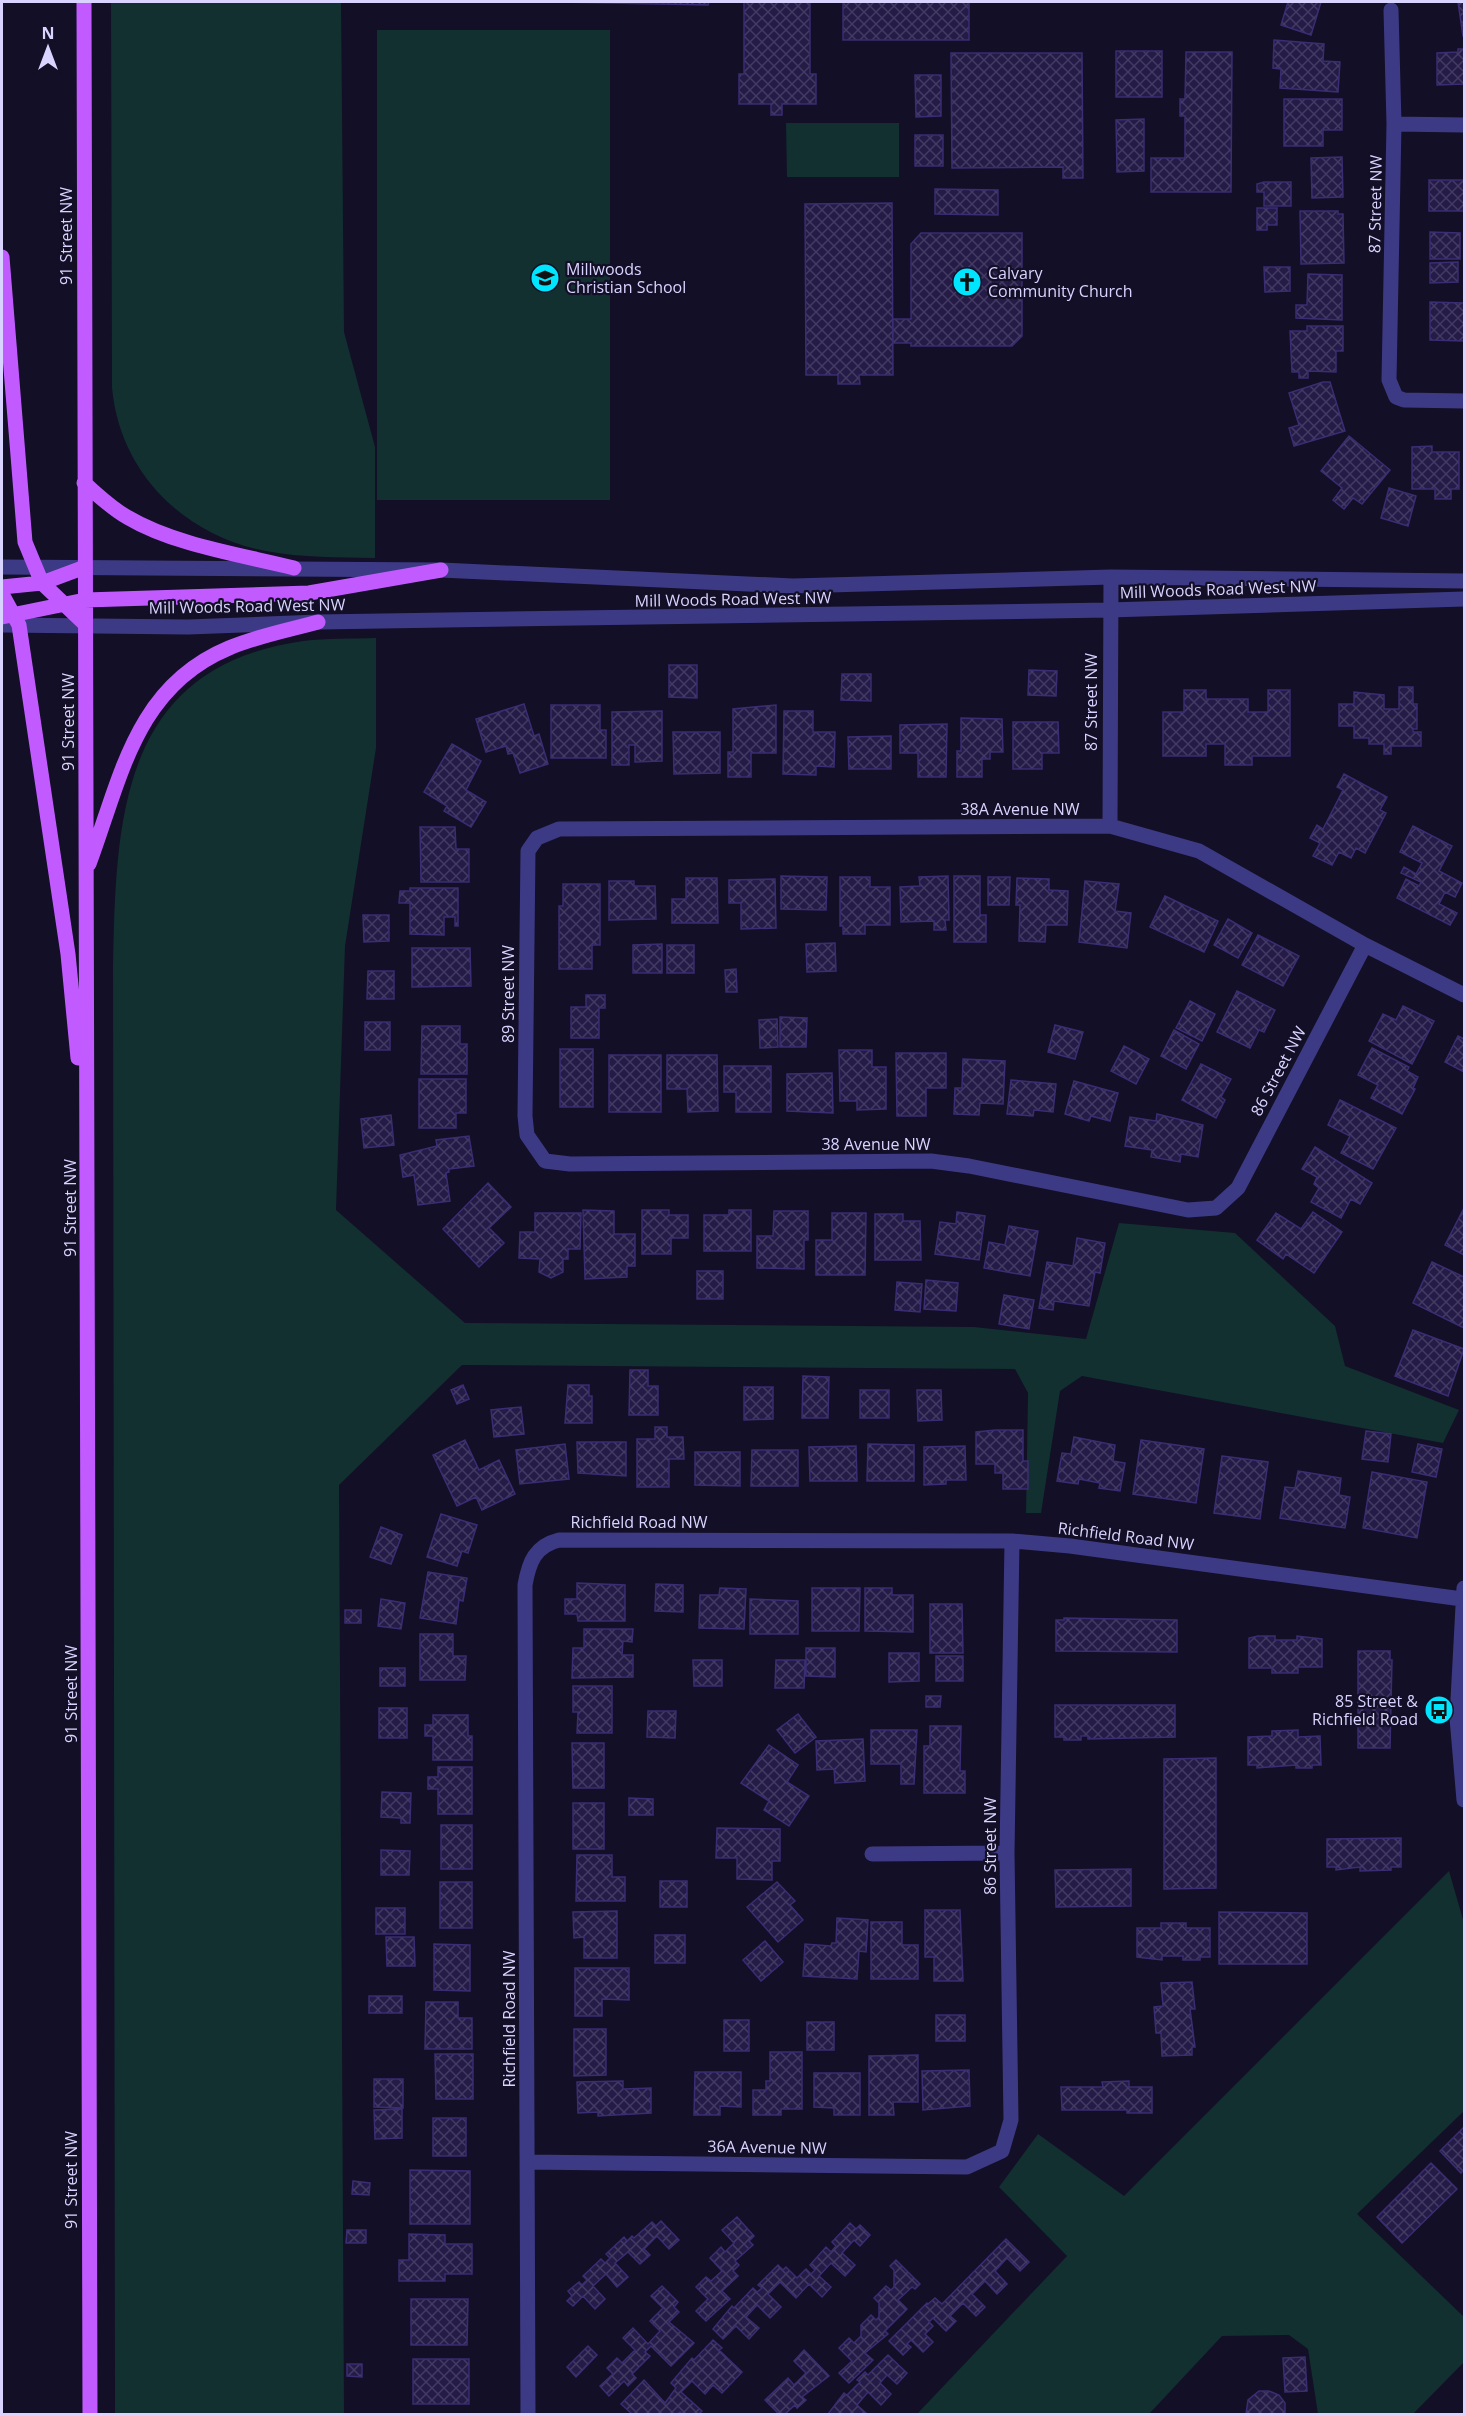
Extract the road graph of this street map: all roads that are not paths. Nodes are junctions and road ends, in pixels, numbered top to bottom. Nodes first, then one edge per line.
1 (84, 2) edge
2 (1391, 10) dead end
3 (1394, 124) junction
4 (1464, 125) edge
5 (2, 257) edge
6 (1464, 401) edge
7 (84, 483) junction
8 (2, 567) edge
9 (33, 567) junction
10 (86, 567) junction
11 (294, 568) junction
12 (441, 570) junction
13 (1111, 577) junction
14 (1464, 581) edge
15 (42, 583) junction
16 (2, 587) edge
17 (2, 594) edge
18 (1464, 599) edge
19 (85, 600) junction
20 (62, 603) junction
21 (1109, 610) junction
22 (11, 618) edge
23 (318, 622) junction
24 (86, 624) junction
25 (2, 625) edge
26 (1110, 826) junction
27 (537, 838) joint
28 (85, 875) junction
29 (1365, 945) junction
30 (1464, 994) edge
31 (88, 1150) junction
32 (536, 1150) joint
33 (1216, 1208) joint
34 (1012, 1541) junction
35 (1463, 1594) edge
36 (1464, 1800) edge
37 (1007, 1853) junction
38 (872, 1854) dead end
39 (1002, 2151) joint
40 (527, 2162) junction
41 (90, 2415) edge
42 (528, 2415) edge

1 - 7 main road, 91 Street NW
2 - 3 street, 87 Street NW
3 - 4 street
3 - 6 street, 87 Street NW
5 - 9 main road
7 - 10 main road, 91 Street NW
7 - 11 main road
8 - 9 street, Mill Woods Road West NW
9 - 10 street, Mill Woods Road West NW
9 - 15 main road
10 - 11 street, Mill Woods Road West NW
10 - 15 main road
10 - 19 main road, 91 Street NW
11 - 12 street, Mill Woods Road West NW
12 - 13 street, Mill Woods Road West NW
12 - 19 main road
13 - 14 street, Mill Woods Road West NW
13 - 21 street, 87 Street NW
15 - 16 main road
15 - 20 main road
17 - 22 main road
18 - 21 street, Mill Woods Road West NW
19 - 20 main road
19 - 24 main road, 91 Street NW
20 - 22 main road
20 - 24 main road
21 - 23 street, Mill Woods Road West NW
21 - 26 street, 87 Street NW
22 - 24 street, Mill Woods Road West NW
22 - 25 street, Mill Woods Road West NW
22 - 31 main road
23 - 24 street, Mill Woods Road West NW
23 - 28 main road
24 - 28 main road, 91 Street NW
26 - 27 street, 38A Avenue NW
26 - 29 street, 38A Avenue NW
27 - 32 street, 89 Street NW
28 - 31 main road, 91 Street NW
29 - 30 street, 38A Avenue NW
29 - 33 street, 86 Street NW
31 - 41 main road, 91 Street NW
32 - 33 street, 38 Avenue NW
34 - 35 street, Richfield Road NW
34 - 37 street, 86 Street NW
34 - 40 street, Richfield Road NW
35 - 36 street
37 - 38 street
37 - 39 street, 86 Street NW
39 - 40 street, 36A Avenue NW
40 - 42 street, Richfield Road NW

